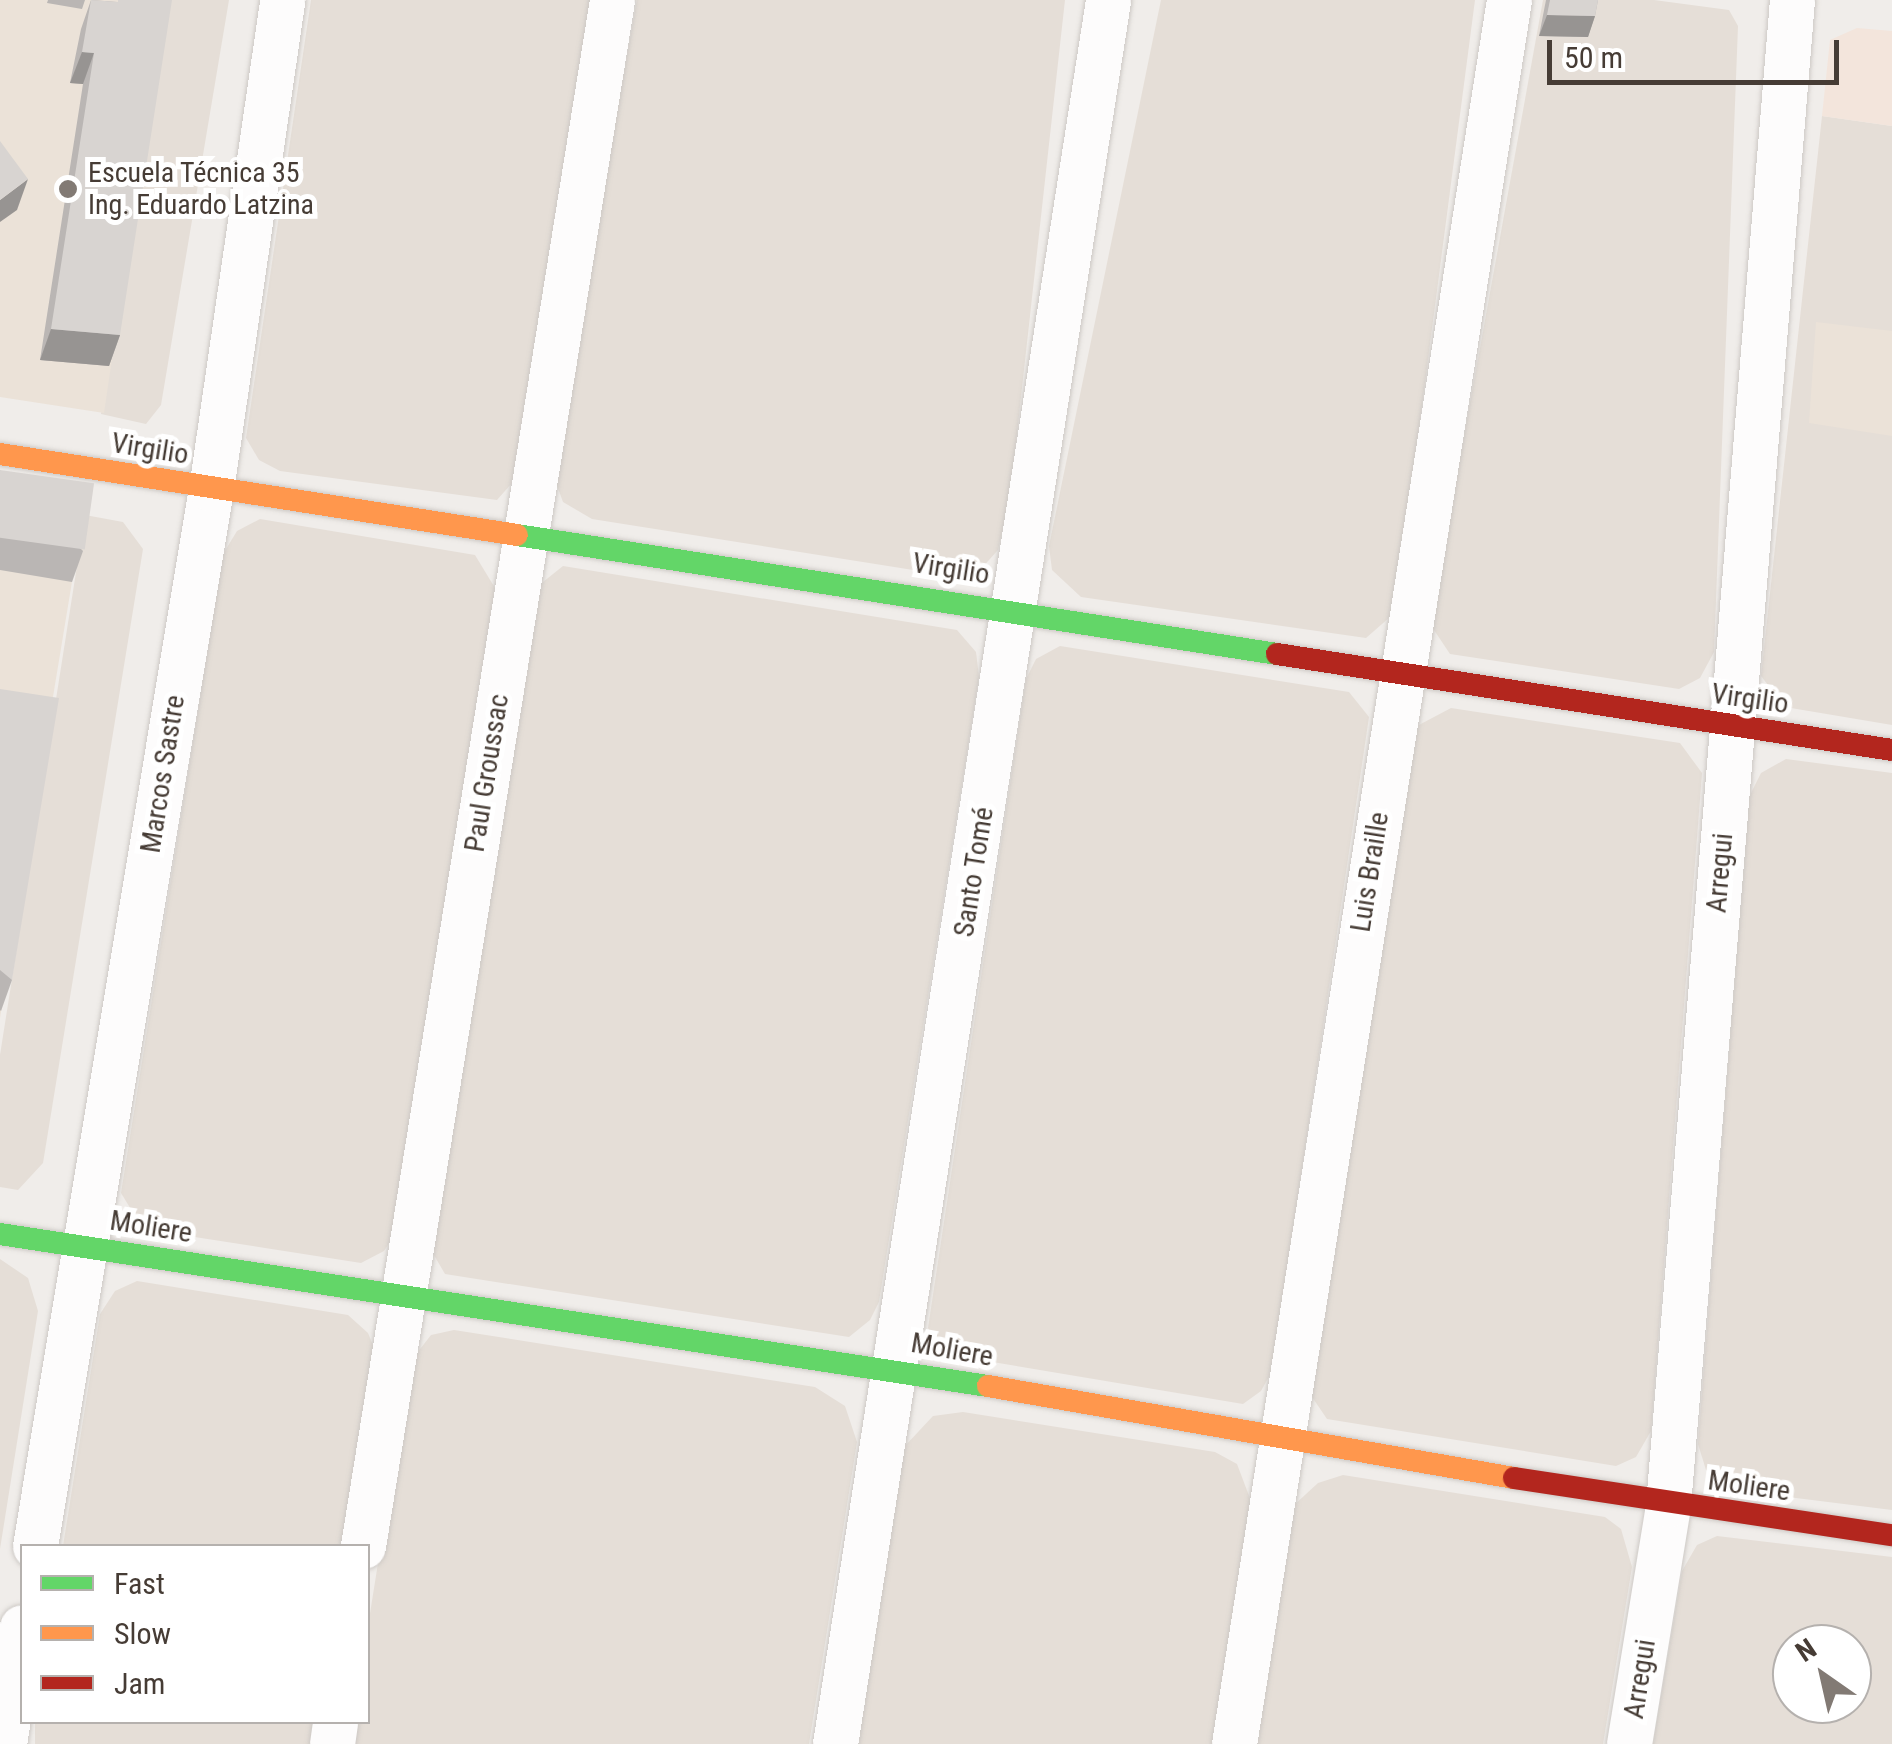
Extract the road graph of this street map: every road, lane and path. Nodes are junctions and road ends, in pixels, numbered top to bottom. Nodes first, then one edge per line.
1 (282, 0) edge
2 (612, 0) edge
3 (1108, 0) edge
4 (1510, 0) edge
5 (1792, 0) edge
6 (0, 454) edge
7 (210, 489) junction
8 (525, 535) junction
9 (1016, 609) junction
10 (1402, 674) junction
11 (1732, 727) junction
12 (1892, 750) edge
13 (0, 1234) edge
14 (84, 1247) junction
15 (403, 1296) junction
16 (896, 1370) junction
17 (1280, 1439) junction
18 (1668, 1505) junction
19 (1892, 1535) edge
20 (36, 1544) edge
21 (363, 1544) edge
22 (20, 1640) edge
23 (4, 1744) edge
24 (835, 1744) edge
25 (1234, 1744) edge
26 (1630, 1744) edge

1 - 7 street, Marcos Sastre
2 - 8 street, Paul Groussac
3 - 9 street, Santo Tomé
4 - 10 street, Luis Braille
5 - 11 street, Arregui
6 - 7 street, Virgilio
7 - 8 street, Virgilio
7 - 14 street, Marcos Sastre
8 - 9 street, Virgilio
8 - 15 street, Paul Groussac
9 - 10 street, Virgilio
9 - 16 street, Santo Tomé
10 - 11 street, Virgilio
10 - 17 street, Luis Braille
11 - 12 street, Virgilio
11 - 18 street, Arregui
13 - 14 street, Moliere
14 - 15 street, Moliere
14 - 20 street, Marcos Sastre
15 - 16 street, Moliere
15 - 21 street, Paul Groussac
16 - 17 street, Moliere
16 - 24 street, Santo Tomé
17 - 18 street, Moliere
17 - 25 street, Luis Braille
18 - 19 street, Moliere
18 - 26 street, Arregui
22 - 23 street

